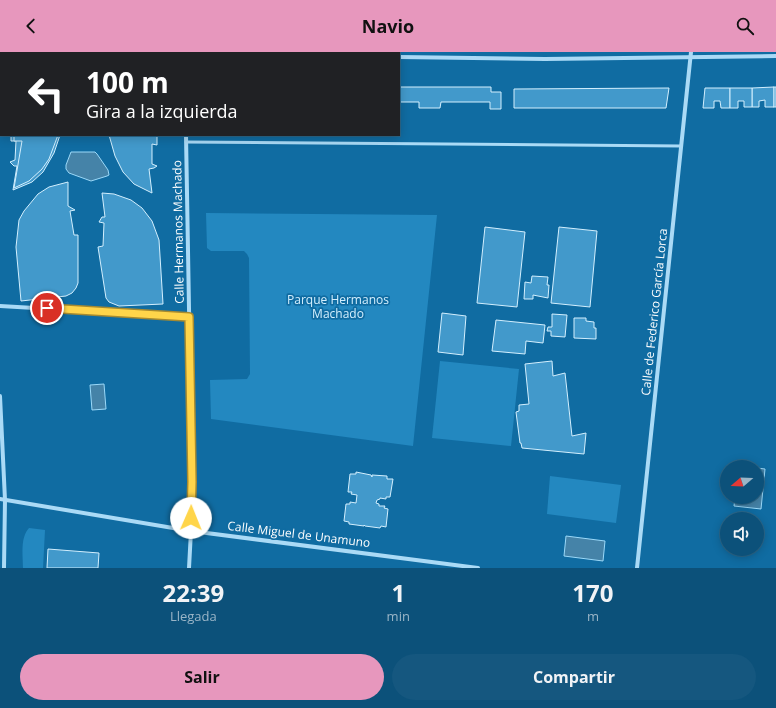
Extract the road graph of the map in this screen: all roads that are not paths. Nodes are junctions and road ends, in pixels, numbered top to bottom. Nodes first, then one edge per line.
1 (692, 52) edge
2 (776, 56) edge
3 (400, 58) edge
4 (691, 58) junction
5 (186, 136) edge
6 (186, 142) junction
7 (681, 146) junction
8 (0, 306) edge
9 (189, 317) junction
10 (0, 396) edge
11 (0, 499) edge
12 (5, 500) junction
13 (191, 531) junction
14 (458, 567) edge
15 (4, 568) edge
16 (189, 568) edge
17 (478, 568) edge
18 (637, 568) edge

1 - 4 street, Calle de Federico García Lorca
2 - 4 street
3 - 4 street
4 - 7 street, Calle de Federico García Lorca
5 - 6 street, Calle Hermanos Machado
6 - 7 lane
6 - 9 street, Calle Hermanos Machado
7 - 18 street, Calle de Federico García Lorca
8 - 9 street
9 - 13 street, Calle Hermanos Machado
10 - 12 street
11 - 12 street, Calle Miguel de Unamuno
12 - 13 street, Calle Miguel de Unamuno
12 - 15 street
13 - 14 street, Calle Miguel de Unamuno
13 - 16 street, Calle Hermanos Machado
14 - 17 street, Calle Miguel de Unamuno

